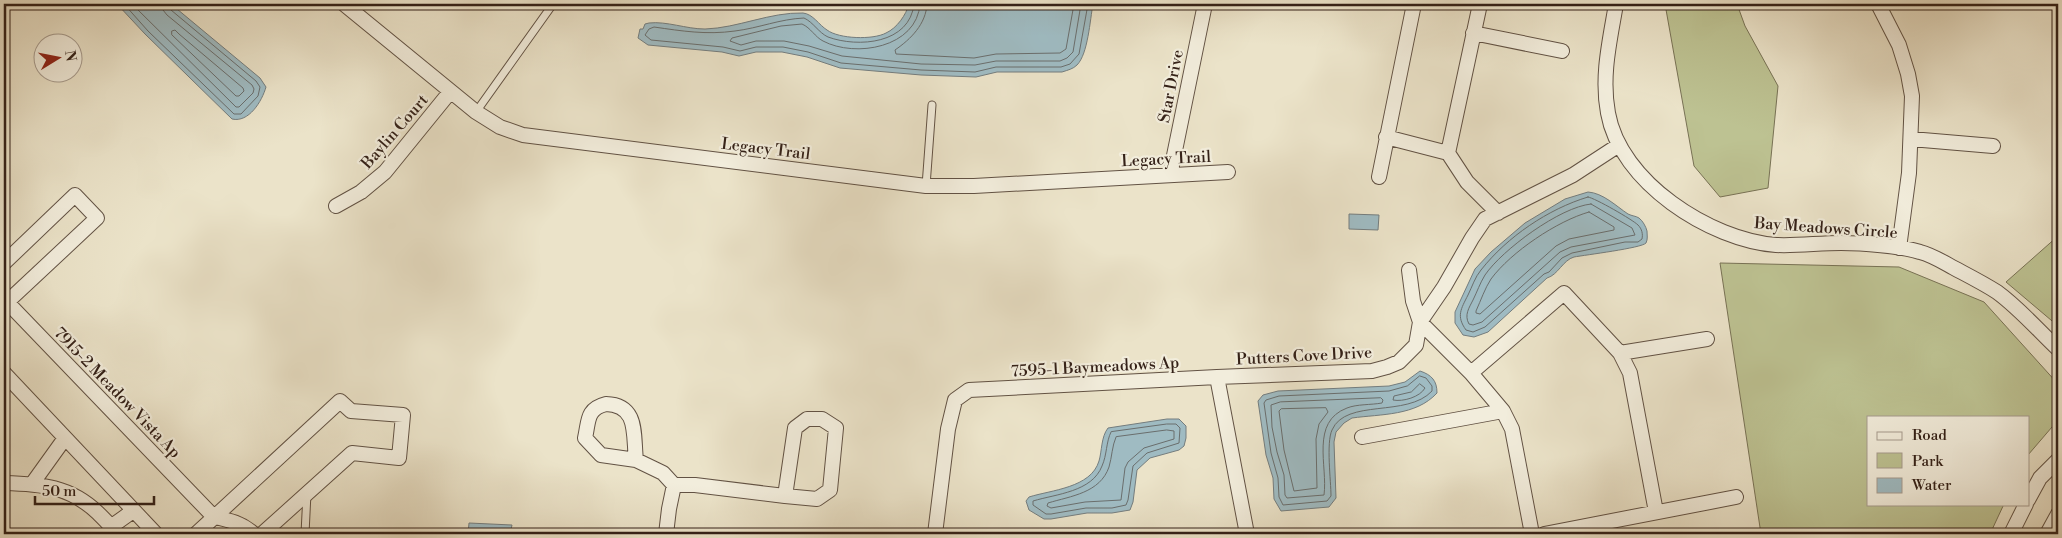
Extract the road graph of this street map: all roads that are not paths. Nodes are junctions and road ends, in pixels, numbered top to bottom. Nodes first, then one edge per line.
1 (344, 4) edge
2 (553, 4) edge
3 (1205, 4) edge
4 (1414, 4) edge
5 (1480, 4) edge
6 (1616, 4) edge
7 (1884, 5) edge
8 (1473, 33) junction
9 (1562, 51) dead end
10 (450, 92) junction
11 (932, 105) dead end
12 (476, 112) junction
13 (1386, 137) junction
14 (1911, 139) junction
15 (1618, 145) junction
16 (1993, 146) dead end
17 (1448, 153) junction
18 (1228, 172) dead end
19 (1170, 175) junction
20 (1379, 177) dead end
21 (926, 186) junction
22 (336, 206) dead end
23 (1498, 213) junction
24 (1899, 248) junction
25 (4, 263) edge
26 (1409, 270) dead end
27 (5, 304) edge
28 (1420, 322) junction
29 (1707, 339) dead end
30 (2058, 349) edge
31 (1620, 353) junction
32 (4, 373) edge
33 (1470, 373) junction
34 (1217, 378) junction
35 (1503, 411) junction
36 (1362, 437) dead end
37 (65, 438) junction
38 (636, 460) junction
39 (2058, 460) edge
40 (4, 483) edge
41 (32, 484) junction
42 (674, 485) junction
43 (308, 493) junction
44 (785, 496) junction
45 (2030, 496) edge
46 (1736, 498) dead end
47 (2025, 506) edge
48 (133, 511) junction
49 (1656, 512) junction
50 (2058, 514) edge
51 (214, 518) junction
52 (114, 530) edge
53 (156, 534) edge
54 (196, 534) edge
55 (254, 534) edge
56 (262, 534) edge
57 (305, 534) edge
58 (666, 534) edge
59 (936, 534) edge
60 (1247, 534) edge
61 (1532, 534) edge
62 (1544, 534) edge
63 (2011, 534) edge
64 (2047, 534) edge

1 - 10 street, Legacy Trail
2 - 12 lane
3 - 19 street, Star Drive
4 - 13 street
5 - 8 street
6 - 15 street, Bay Meadows Circle
7 - 14 street
8 - 9 street
8 - 17 street
10 - 12 street, Legacy Trail
10 - 22 street, Baylin Court
11 - 21 lane
12 - 21 street, Legacy Trail
13 - 17 street
13 - 20 street
14 - 16 street
14 - 24 street
15 - 23 street, Putters Cove Drive
15 - 24 street, Bay Meadows Circle
17 - 23 street
18 - 19 street, Legacy Trail
19 - 21 street, Legacy Trail
23 - 28 street, Putters Cove Drive
24 - 30 street, Bay Meadows Circle
25 - 27 street
26 - 28 street
27 - 51 street, 7915-2 Meadow Vista Ap
28 - 33 street
28 - 34 street, Putters Cove Drive
29 - 31 street
31 - 33 street
31 - 49 street
32 - 37 street
33 - 35 street
34 - 59 street, 7595-1 Baymeadows Ap
34 - 60 street
35 - 36 street
35 - 61 street
37 - 41 street
37 - 48 street
38 - 38 street
38 - 42 street
39 - 45 street
40 - 41 street
41 - 52 street
42 - 44 street
42 - 58 street
43 - 51 street
43 - 56 street
43 - 57 lane
44 - 44 street
46 - 49 street
47 - 63 street
48 - 52 street
48 - 53 street
49 - 62 street
50 - 64 street
51 - 54 street
51 - 55 street

